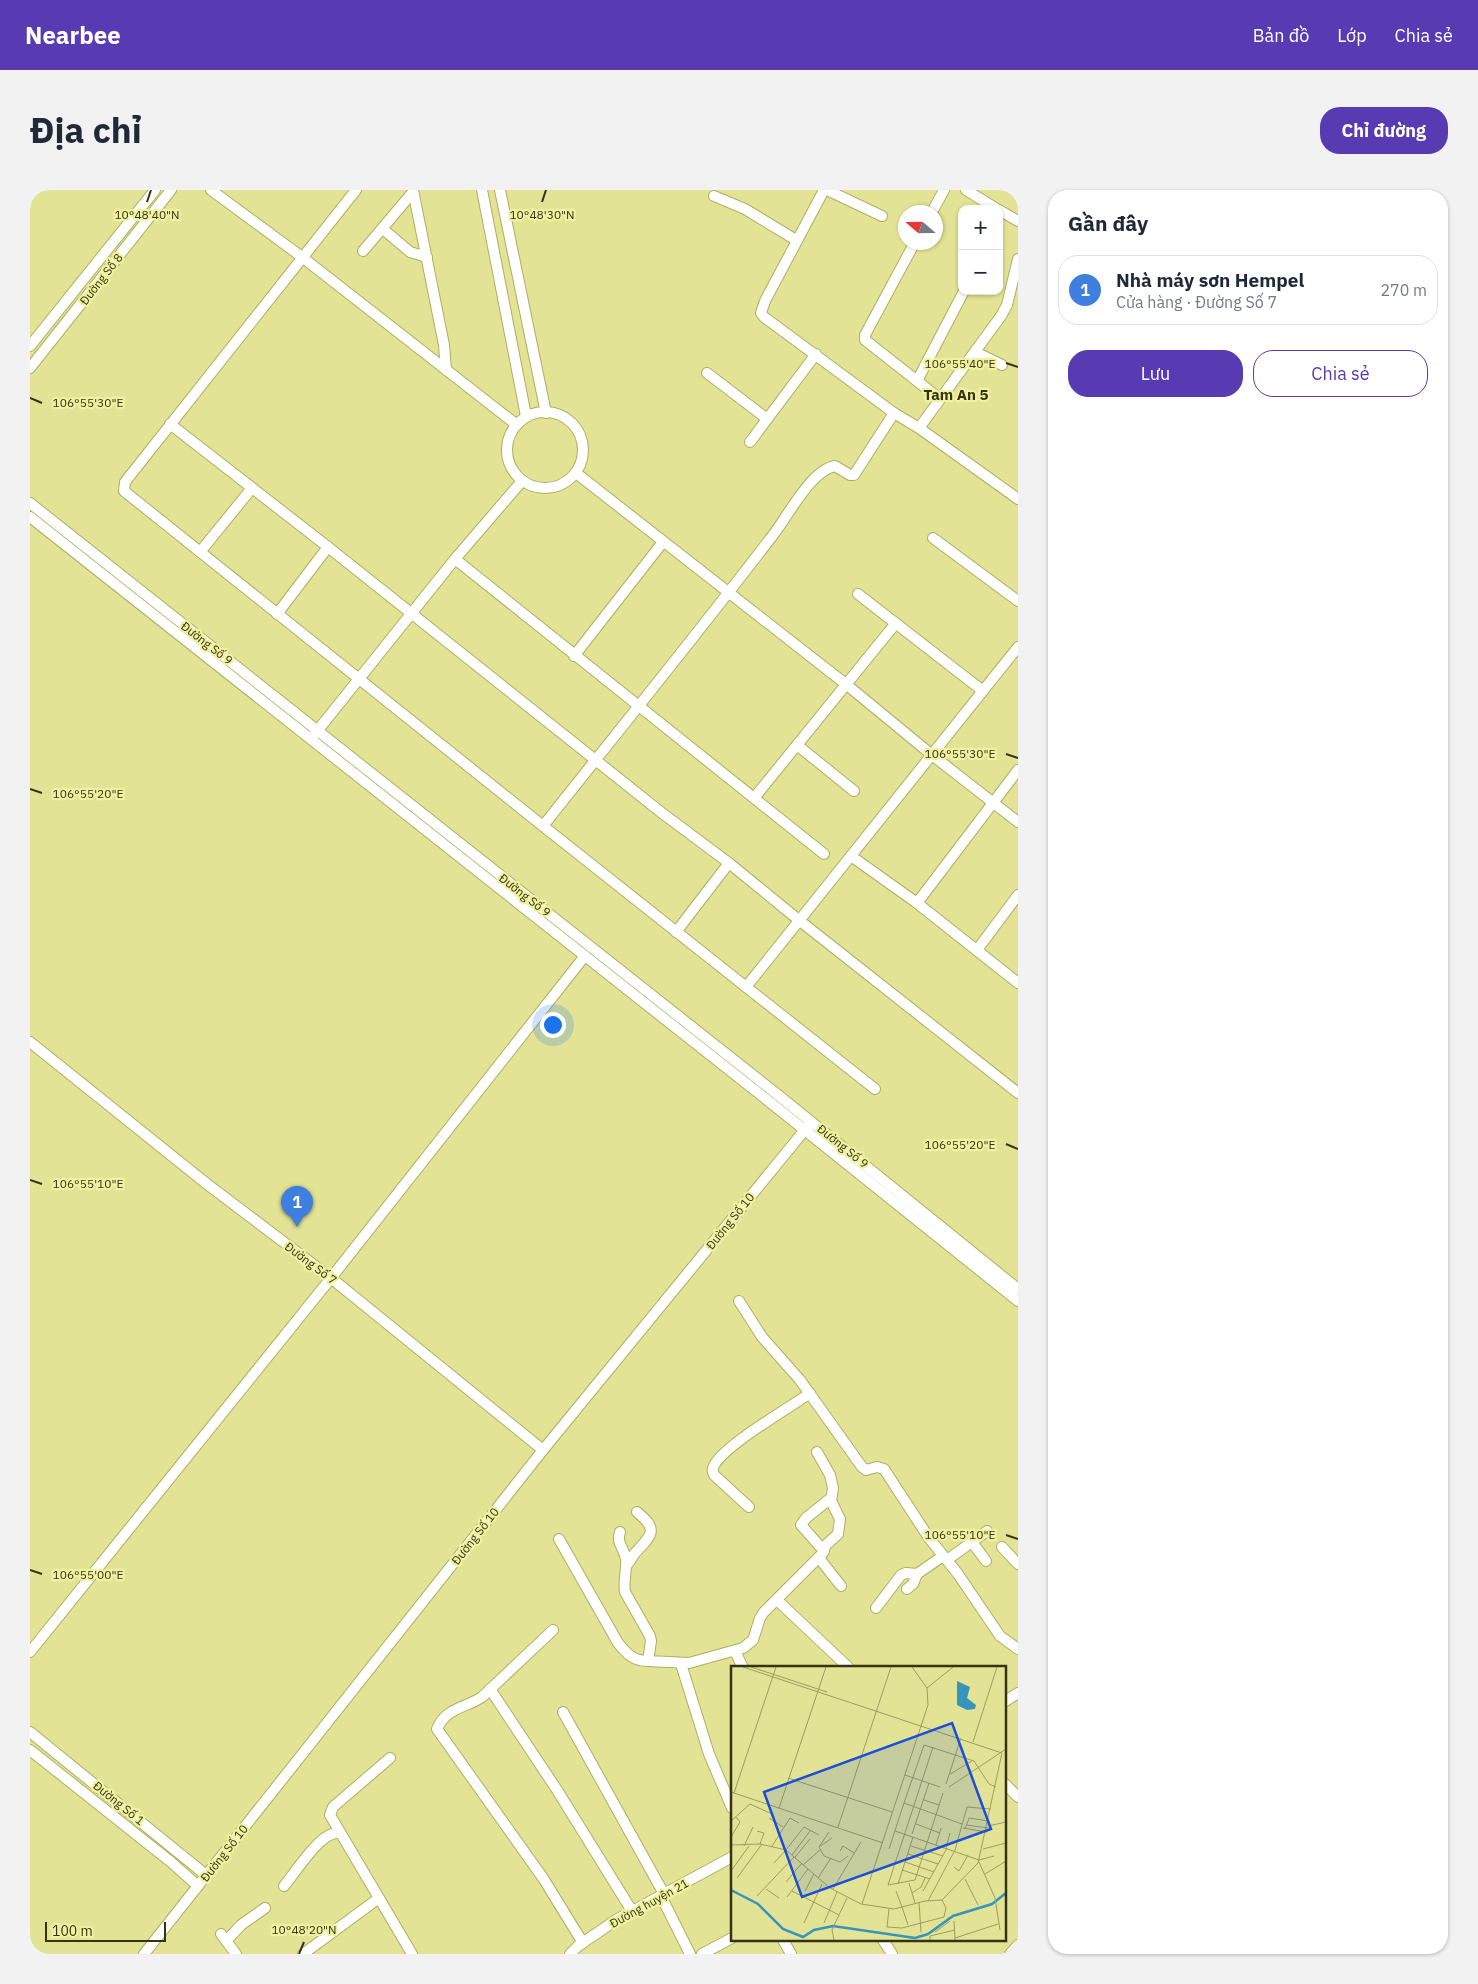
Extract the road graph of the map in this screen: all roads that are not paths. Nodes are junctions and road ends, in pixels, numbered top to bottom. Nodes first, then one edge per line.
1 (155, 190) edge
2 (171, 190) edge
3 (211, 190) edge
4 (356, 190) edge
5 (482, 190) edge
6 (500, 190) edge
7 (825, 190) edge
8 (944, 190) edge
9 (966, 190) edge
10 (988, 190) edge
11 (413, 191) edge
12 (714, 196) dead end
13 (986, 202) junction
14 (936, 205) edge
15 (990, 205) edge
16 (1003, 214) edge
17 (882, 216) dead end
18 (1018, 221) edge
19 (382, 229) junction
20 (796, 240) junction
21 (363, 250) dead end
22 (911, 250) edge
23 (302, 257) junction
24 (427, 257) junction
25 (1018, 259) edge
26 (962, 295) edge
27 (30, 346) edge
28 (975, 352) junction
29 (816, 354) junction
30 (1002, 366) dead end
31 (30, 368) edge
32 (446, 370) junction
33 (707, 373) dead end
34 (917, 381) junction
35 (940, 399) junction
36 (546, 413) junction
37 (894, 413) junction
38 (526, 416) junction
39 (766, 418) junction
40 (170, 424) junction
41 (517, 425) junction
42 (919, 428) junction
43 (750, 442) dead end
44 (576, 473) junction
45 (522, 481) junction
46 (252, 488) junction
47 (1018, 499) edge
48 (30, 503) edge
49 (30, 517) edge
50 (933, 538) dead end
51 (663, 542) junction
52 (328, 546) junction
53 (200, 552) junction
54 (455, 559) junction
55 (729, 593) junction
56 (858, 594) dead end
57 (1018, 601) edge
58 (277, 614) junction
59 (411, 614) junction
60 (896, 623) junction
61 (1018, 647) edge
62 (574, 656) junction
63 (359, 678) junction
64 (847, 685) junction
65 (983, 691) junction
66 (639, 707) junction
67 (318, 730) junction
68 (310, 739) junction
69 (797, 745) junction
70 (932, 755) junction
71 (596, 760) junction
72 (1018, 770) edge
73 (854, 791) dead end
74 (754, 798) junction
75 (992, 802) junction
76 (1018, 822) edge
77 (543, 826) junction
78 (824, 854) dead end
79 (851, 856) junction
80 (729, 863) junction
81 (1018, 895) edge
82 (917, 903) junction
83 (800, 922) junction
84 (676, 932) junction
85 (977, 950) junction
86 (584, 958) junction
87 (1018, 983) edge
88 (746, 987) junction
89 (30, 1042) edge
90 (875, 1089) dead end
91 (1018, 1092) edge
92 (812, 1121) junction
93 (804, 1130) junction
94 (331, 1278) junction
95 (1018, 1289) edge
96 (739, 1301) dead end
97 (1018, 1301) edge
98 (810, 1393) junction
99 (543, 1450) junction
100 (816, 1452) dead end
101 (831, 1498) junction
102 (749, 1507) dead end
103 (637, 1512) dead end
104 (987, 1531) dead end
105 (620, 1532) dead end
106 (559, 1540) dead end
107 (972, 1542) junction
108 (1002, 1547) dead end
109 (821, 1554) junction
110 (945, 1558) junction
111 (986, 1561) dead end
112 (1018, 1564) edge
113 (626, 1566) junction
114 (917, 1574) junction
115 (841, 1586) dead end
116 (908, 1589) dead end
117 (777, 1600) junction
118 (876, 1608) dead end
119 (553, 1630) dead end
120 (1018, 1649) edge
121 (735, 1651) junction
122 (30, 1652) edge
123 (648, 1661) junction
124 (681, 1664) junction
125 (741, 1666) edge
126 (847, 1666) edge
127 (490, 1689) junction
128 (1018, 1693) edge
129 (1006, 1701) edge
130 (563, 1712) dead end
131 (30, 1732) edge
132 (30, 1750) edge
133 (390, 1758) dead end
134 (1006, 1785) edge
135 (1018, 1796) edge
136 (731, 1806) edge
137 (340, 1833) junction
138 (731, 1858) edge
139 (206, 1875) junction
140 (198, 1886) junction
141 (284, 1886) dead end
142 (662, 1895) junction
143 (379, 1898) junction
144 (265, 1908) dead end
145 (632, 1911) junction
146 (731, 1939) edge
147 (784, 1942) edge
148 (884, 1942) edge
149 (1018, 1945) edge
150 (581, 1947) edge
151 (233, 1953) edge
152 (144, 1954) edge
153 (303, 1954) edge
154 (412, 1954) edge
155 (570, 1954) edge
156 (690, 1954) edge
157 (702, 1954) edge
158 (791, 1954) edge
159 (892, 1954) edge
160 (1010, 1954) edge

1 - 27 street, Đường Số 8
2 - 31 street, Đường Số 8
3 - 23 street
4 - 23 street
5 - 38 street
6 - 36 street
7 - 17 street
7 - 20 street
8 - 14 street
9 - 13 street
10 - 13 street
11 - 19 street
11 - 24 street
12 - 20 street
13 - 15 street
16 - 18 street
19 - 21 street
19 - 24 street
20 - 29 street
22 - 34 street
23 - 32 street
23 - 40 street
24 - 32 street
25 - 28 street
26 - 34 street
28 - 30 street
28 - 35 street
29 - 37 street
29 - 39 street
32 - 41 street
33 - 39 street
34 - 35 street
35 - 42 street
36 - 38 street
36 - 44 street
37 - 42 street
37 - 55 street
38 - 41 street
39 - 43 street
40 - 46 street
40 - 53 street
41 - 45 street
42 - 47 street
44 - 45 street
44 - 51 street
45 - 54 street
46 - 52 street
46 - 53 street
48 - 67 street, Đường Số 9
49 - 68 street, Đường Số 9
50 - 57 street
51 - 55 street
51 - 62 street
52 - 58 street
52 - 59 street
53 - 58 street
54 - 59 street
54 - 62 street
55 - 64 street
55 - 66 street
56 - 60 street
58 - 63 street
59 - 63 street
59 - 71 street
60 - 64 street
60 - 65 street
61 - 65 street
62 - 66 street
63 - 67 street
63 - 77 street
64 - 69 street
64 - 70 street
65 - 70 street
66 - 71 street
66 - 74 street
67 - 68 street
67 - 92 street, Đường Số 9
68 - 86 street, Đường Số 9
69 - 73 street
69 - 74 street
70 - 75 street
70 - 79 street
71 - 77 street
71 - 80 street
72 - 75 street
74 - 78 street
75 - 76 street
75 - 82 street
77 - 84 street
79 - 82 street
79 - 83 street
80 - 83 street
80 - 84 street
81 - 85 street
82 - 85 street
83 - 88 street
83 - 91 street
84 - 88 street
85 - 87 street
86 - 93 street, Đường Số 9
86 - 94 street
88 - 90 street
89 - 94 street, Đường Số 7
92 - 93 street, Đường Số 10
92 - 95 street, Đường Số 9
93 - 97 street, Đường Số 9
93 - 99 street, Đường Số 10
94 - 99 street, Đường Số 7
94 - 122 street
96 - 98 street
98 - 102 street
98 - 110 street
99 - 139 street, Đường Số 10
100 - 101 street
101 - 109 street
101 - 109 street
103 - 113 street
104 - 107 street
105 - 113 street
106 - 123 street
107 - 110 street
107 - 111 street
108 - 112 street
109 - 115 street
109 - 117 street
110 - 114 street
110 - 120 street
113 - 123 street
114 - 116 street
114 - 118 street
117 - 121 street
117 - 126 street
119 - 127 street
121 - 124 street
121 - 125 street
123 - 124 street
124 - 136 street
127 - 145 street
127 - 150 street
128 - 129 street
130 - 142 street
131 - 139 street, Đường Số 1
132 - 140 street, Đường Số 1
133 - 137 street
134 - 135 street
137 - 141 street
137 - 143 street
138 - 142 street, Đường huyện 21
139 - 140 street, Đường Số 10
140 - 152 street, Đường Số 10
142 - 145 street, Đường huyện 21
142 - 156 street
143 - 153 street
143 - 154 street
144 - 151 street
145 - 150 street, Đường huyện 21
146 - 157 street
147 - 158 street
148 - 159 street
149 - 160 street
150 - 155 street, Đường huyện 21

